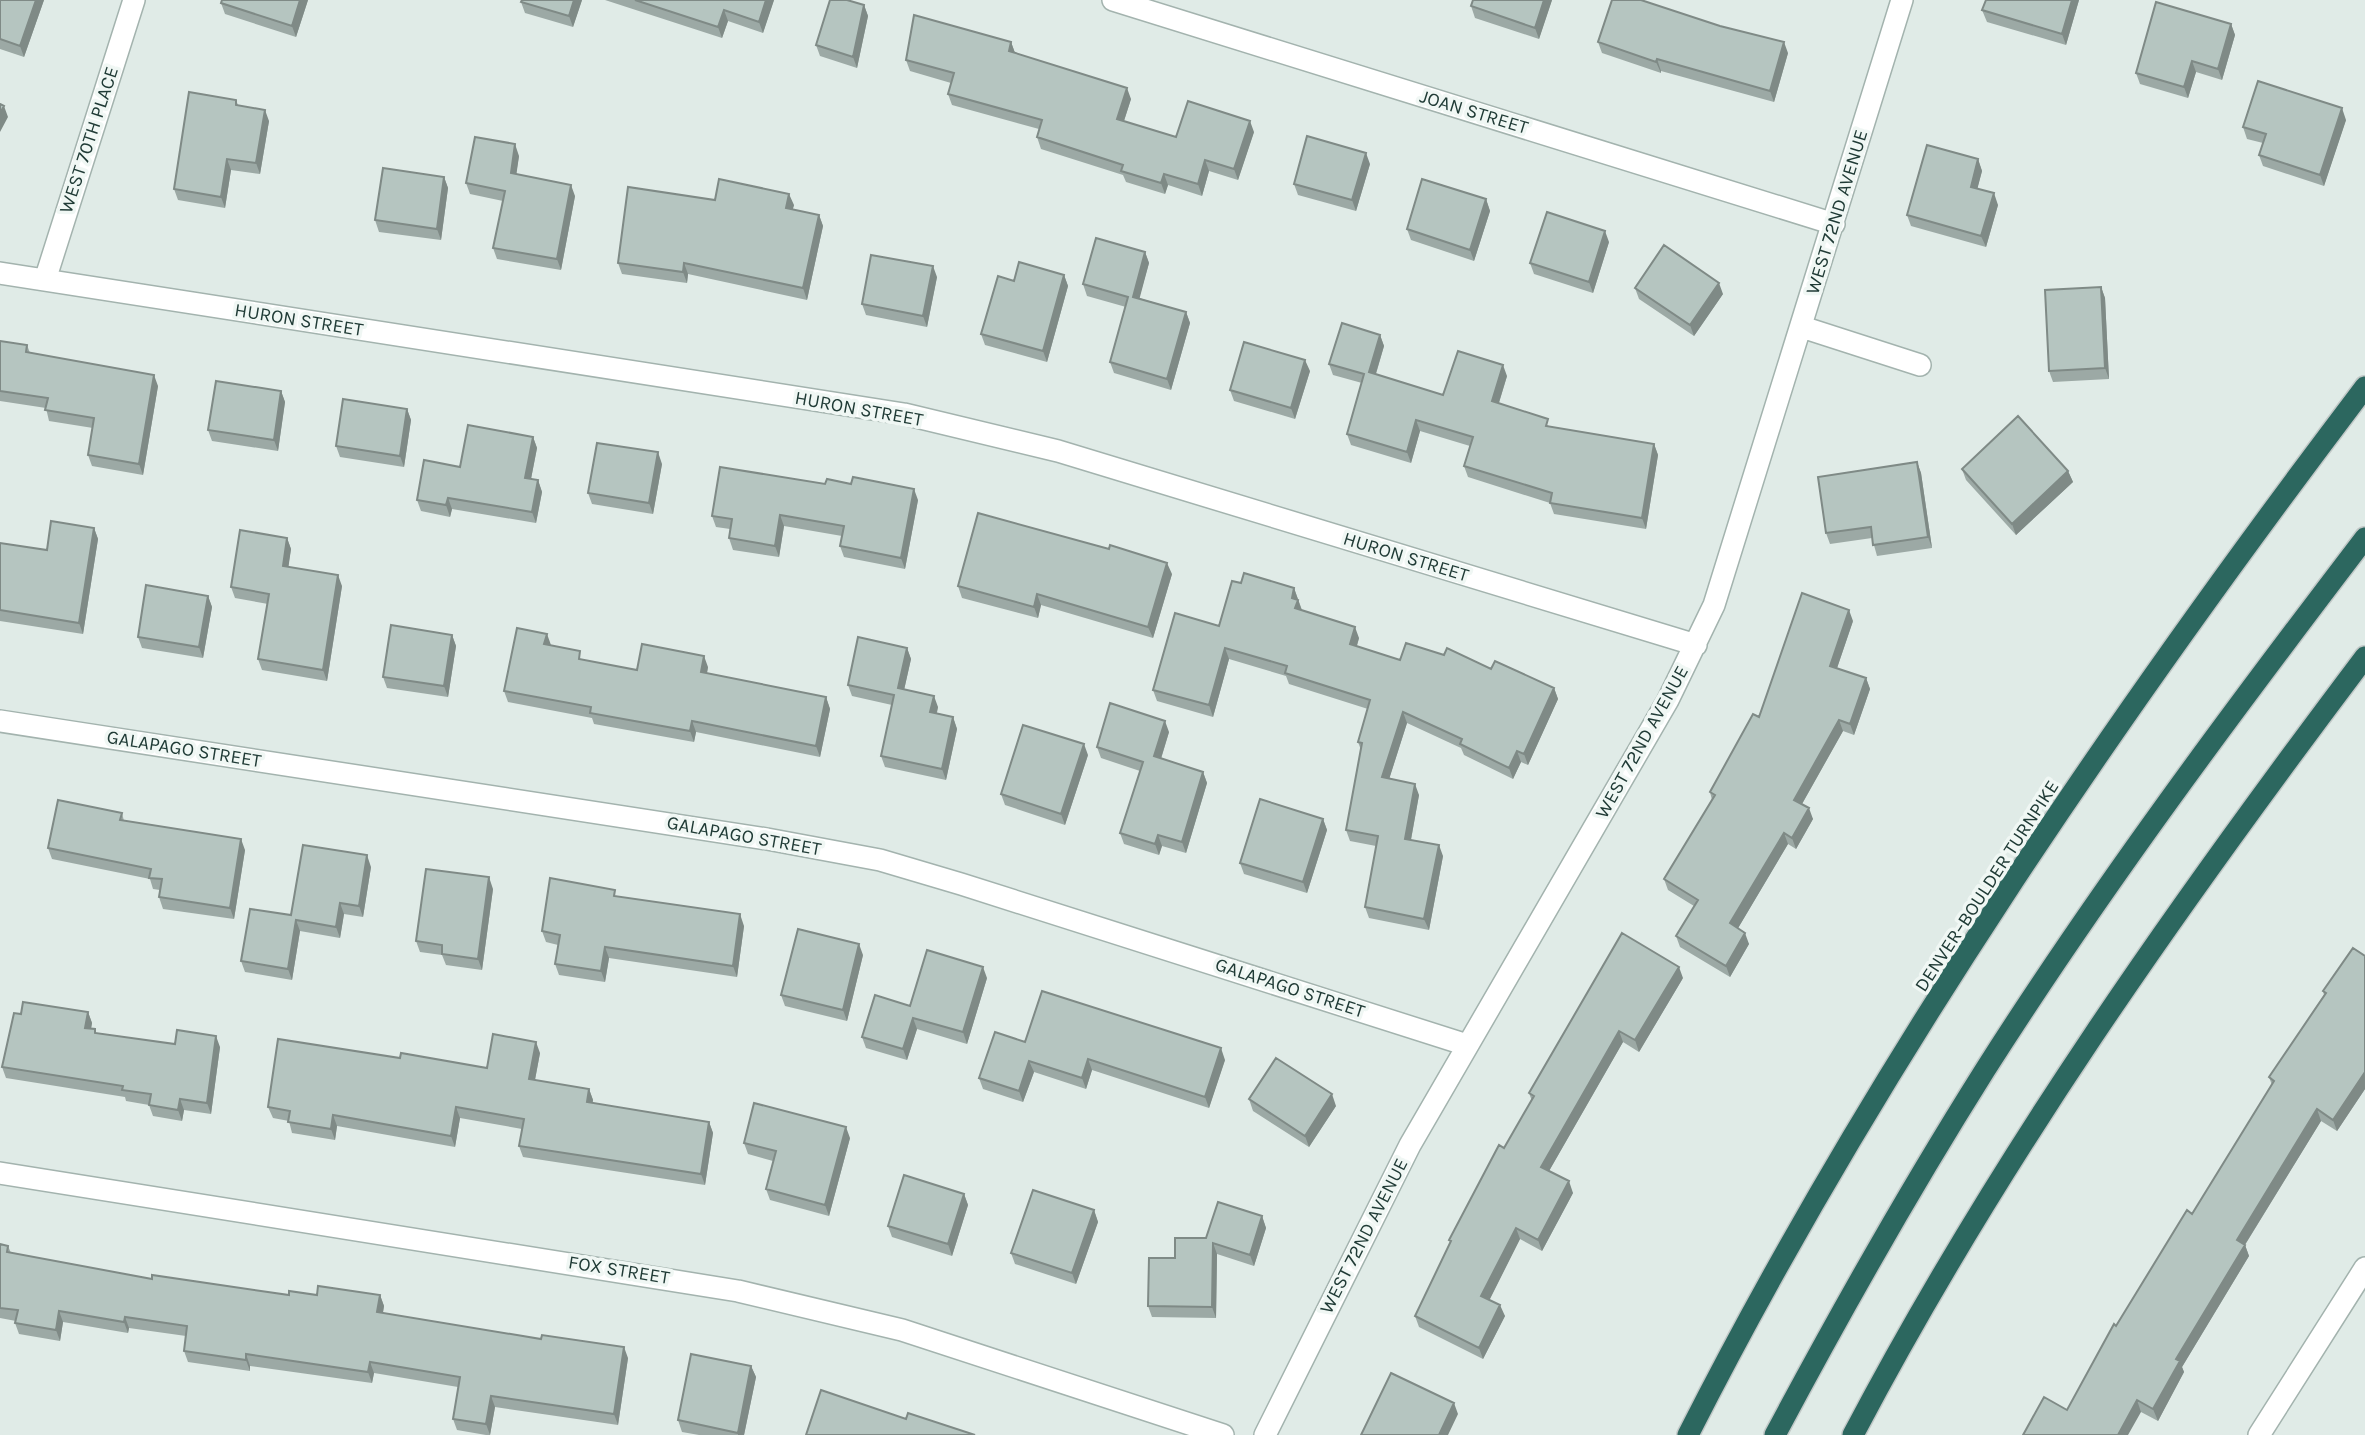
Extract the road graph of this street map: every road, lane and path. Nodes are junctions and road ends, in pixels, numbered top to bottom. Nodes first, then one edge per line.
1 (134, 0) edge
2 (1114, 0) edge
3 (1902, 0) edge
4 (1834, 223) junction
5 (0, 273) edge
6 (45, 279) junction
7 (1802, 327) junction
8 (1920, 365) dead end
9 (2365, 387) edge
10 (2365, 538) edge
11 (1696, 645) junction
12 (2365, 657) edge
13 (0, 721) edge
14 (1467, 1045) junction
15 (0, 1173) edge
16 (2365, 1268) edge
17 (2261, 1434) edge
18 (1223, 1435) edge
19 (1265, 1435) edge
20 (1688, 1435) edge
21 (1775, 1435) edge
22 (1853, 1435) edge

1 - 6 street, WEST 70TH PLACE
2 - 4 street, JOAN STREET
3 - 4 street, WEST 72ND AVENUE
4 - 7 street, WEST 72ND AVENUE
5 - 6 street, HURON STREET
6 - 11 street, HURON STREET
7 - 8 street
7 - 11 street, WEST 72ND AVENUE
9 - 20 highway, DENVER–BOULDER TURNPIKE
10 - 21 highway
11 - 14 street, WEST 72ND AVENUE
12 - 22 highway
13 - 14 street, GALAPAGO STREET
14 - 19 street, WEST 72ND AVENUE
15 - 18 street, FOX STREET
16 - 17 street

